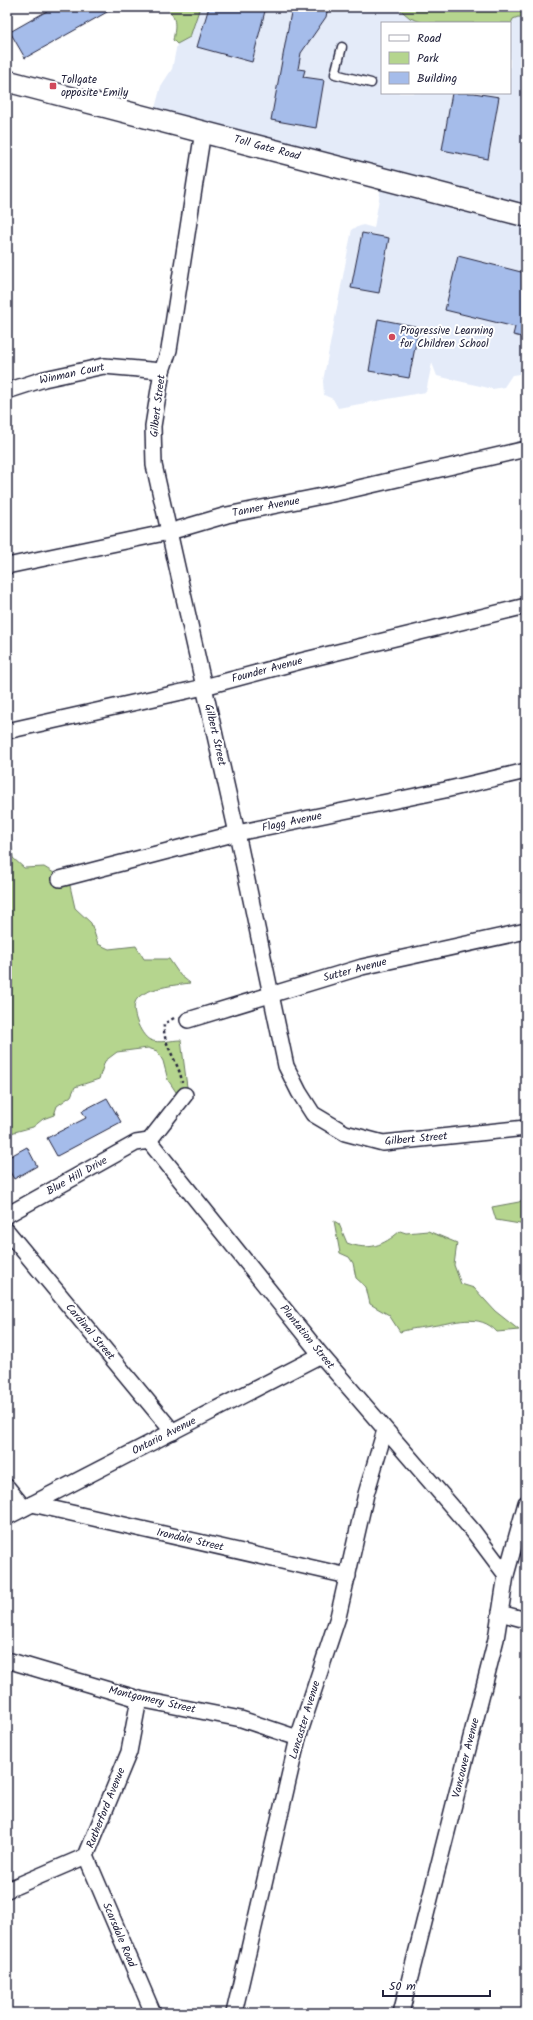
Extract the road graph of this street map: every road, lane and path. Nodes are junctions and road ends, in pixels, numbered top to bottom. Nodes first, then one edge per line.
1 (342, 47) dead end
2 (371, 83) dead end
3 (8, 85) edge
4 (203, 132) junction
5 (526, 216) edge
6 (162, 371) junction
7 (7, 391) edge
8 (526, 449) edge
9 (169, 532) junction
10 (7, 566) edge
11 (526, 606) edge
12 (204, 687) junction
13 (7, 732) edge
14 (526, 771) edge
15 (237, 834) junction
16 (60, 879) dead end
17 (526, 931) edge
18 (271, 994) junction
19 (188, 1020) joint
20 (185, 1095) joint
21 (526, 1128) edge
22 (149, 1141) junction
23 (7, 1215) edge
24 (7, 1231) edge
25 (321, 1355) junction
26 (385, 1430) junction
27 (173, 1432) junction
28 (7, 1487) edge
29 (526, 1503) edge
30 (28, 1506) junction
31 (7, 1517) edge
32 (506, 1575) junction
33 (348, 1576) junction
34 (500, 1613) junction
35 (526, 1620) edge
36 (7, 1660) edge
37 (139, 1699) junction
38 (298, 1738) junction
39 (86, 1856) junction
40 (7, 1890) edge
41 (153, 2013) edge
42 (234, 2013) edge
43 (401, 2013) edge

1 - 2 lane
3 - 4 main road, Toll Gate Road
4 - 5 main road, Toll Gate Road
4 - 6 street, Gilbert Street
6 - 7 street, Winman Court
6 - 9 street, Gilbert Street
8 - 9 street, Tanner Avenue
9 - 10 street, Tanner Avenue
9 - 12 street, Gilbert Street
11 - 12 street, Founder Avenue
12 - 13 street, Founder Avenue
12 - 15 street, Gilbert Street
14 - 15 street, Flagg Avenue
15 - 16 street, Flagg Avenue
15 - 18 street, Gilbert Street
17 - 18 street, Sutter Avenue
18 - 19 street, Sutter Avenue
18 - 21 street, Gilbert Street
19 - 20 path
20 - 22 street
22 - 23 street, Blue Hill Drive
22 - 25 street, Plantation Street
24 - 27 street, Cardinal Street
25 - 26 street, Plantation Street
25 - 27 street, Ontario Avenue
26 - 32 street, Plantation Street
26 - 33 street, Lancaster Avenue
27 - 30 street, Ontario Avenue
28 - 30 street
29 - 32 street, Vancouver Avenue
30 - 31 street, Ontario Avenue
30 - 33 street, Irondale Street
32 - 34 street, Vancouver Avenue
33 - 38 street, Lancaster Avenue
34 - 35 street
34 - 43 street, Vancouver Avenue
36 - 37 street, Montgomery Street
37 - 38 street, Montgomery Street
37 - 39 street, Rutherford Avenue
38 - 42 street, Lancaster Avenue
39 - 40 street, Rutherford Avenue
39 - 41 street, Scarsdale Road

